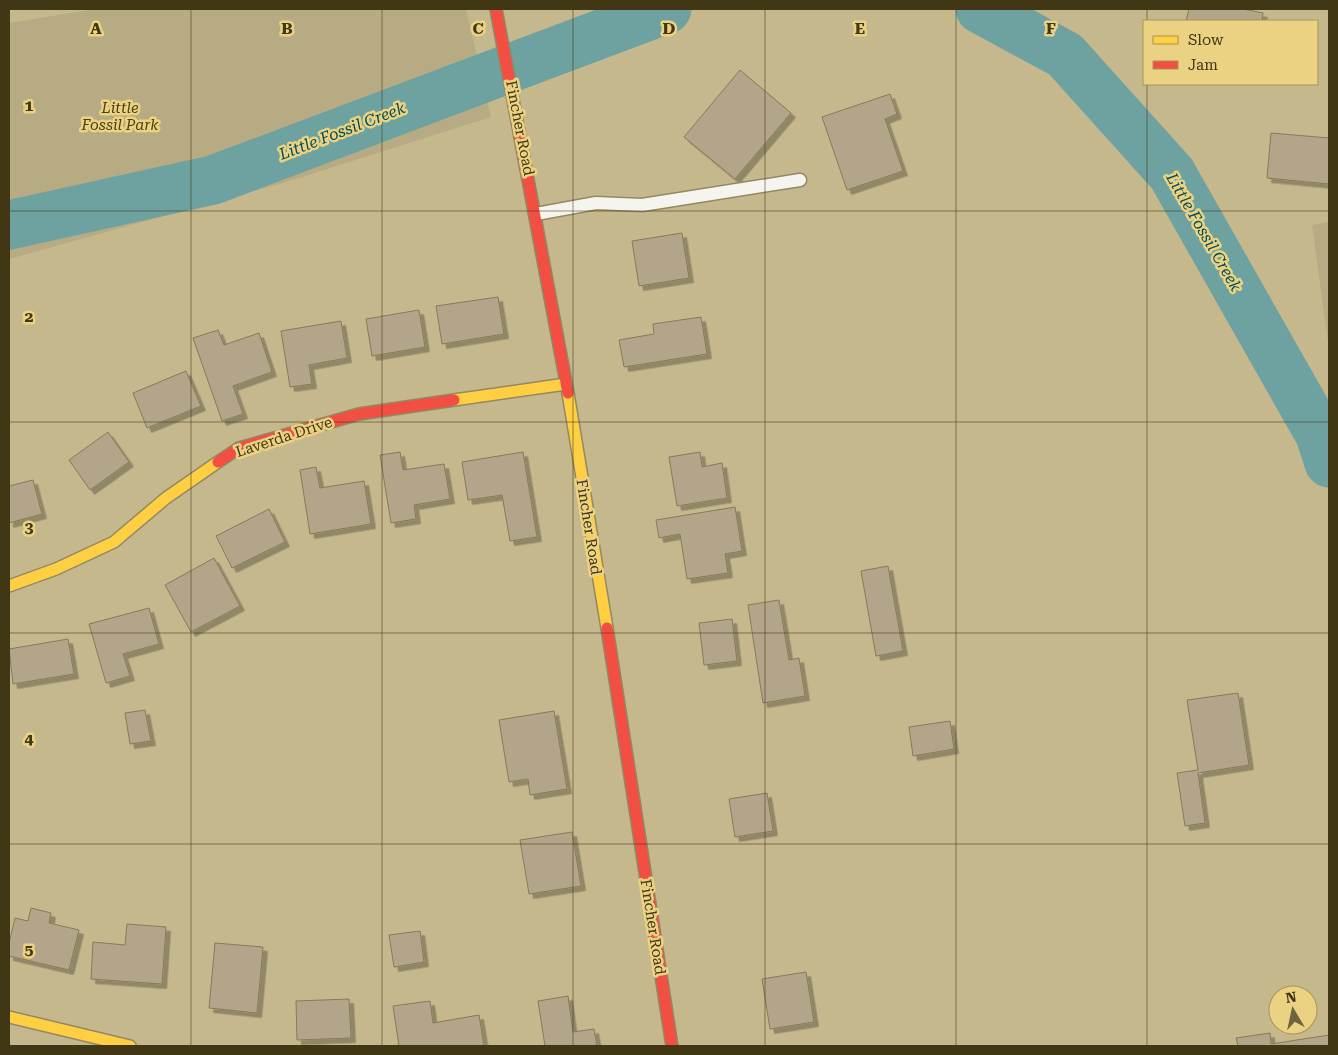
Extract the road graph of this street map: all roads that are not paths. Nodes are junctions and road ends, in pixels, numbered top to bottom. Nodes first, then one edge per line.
1 (496, 9) edge
2 (800, 180) dead end
3 (536, 214) junction
4 (566, 384) junction
5 (9, 586) edge
6 (9, 1017) edge
7 (130, 1046) edge
8 (672, 1046) edge

1 - 3 street, Fincher Road
2 - 3 lane
3 - 4 street, Fincher Road
4 - 5 street, Laverda Drive
4 - 8 street, Fincher Road
6 - 7 street

